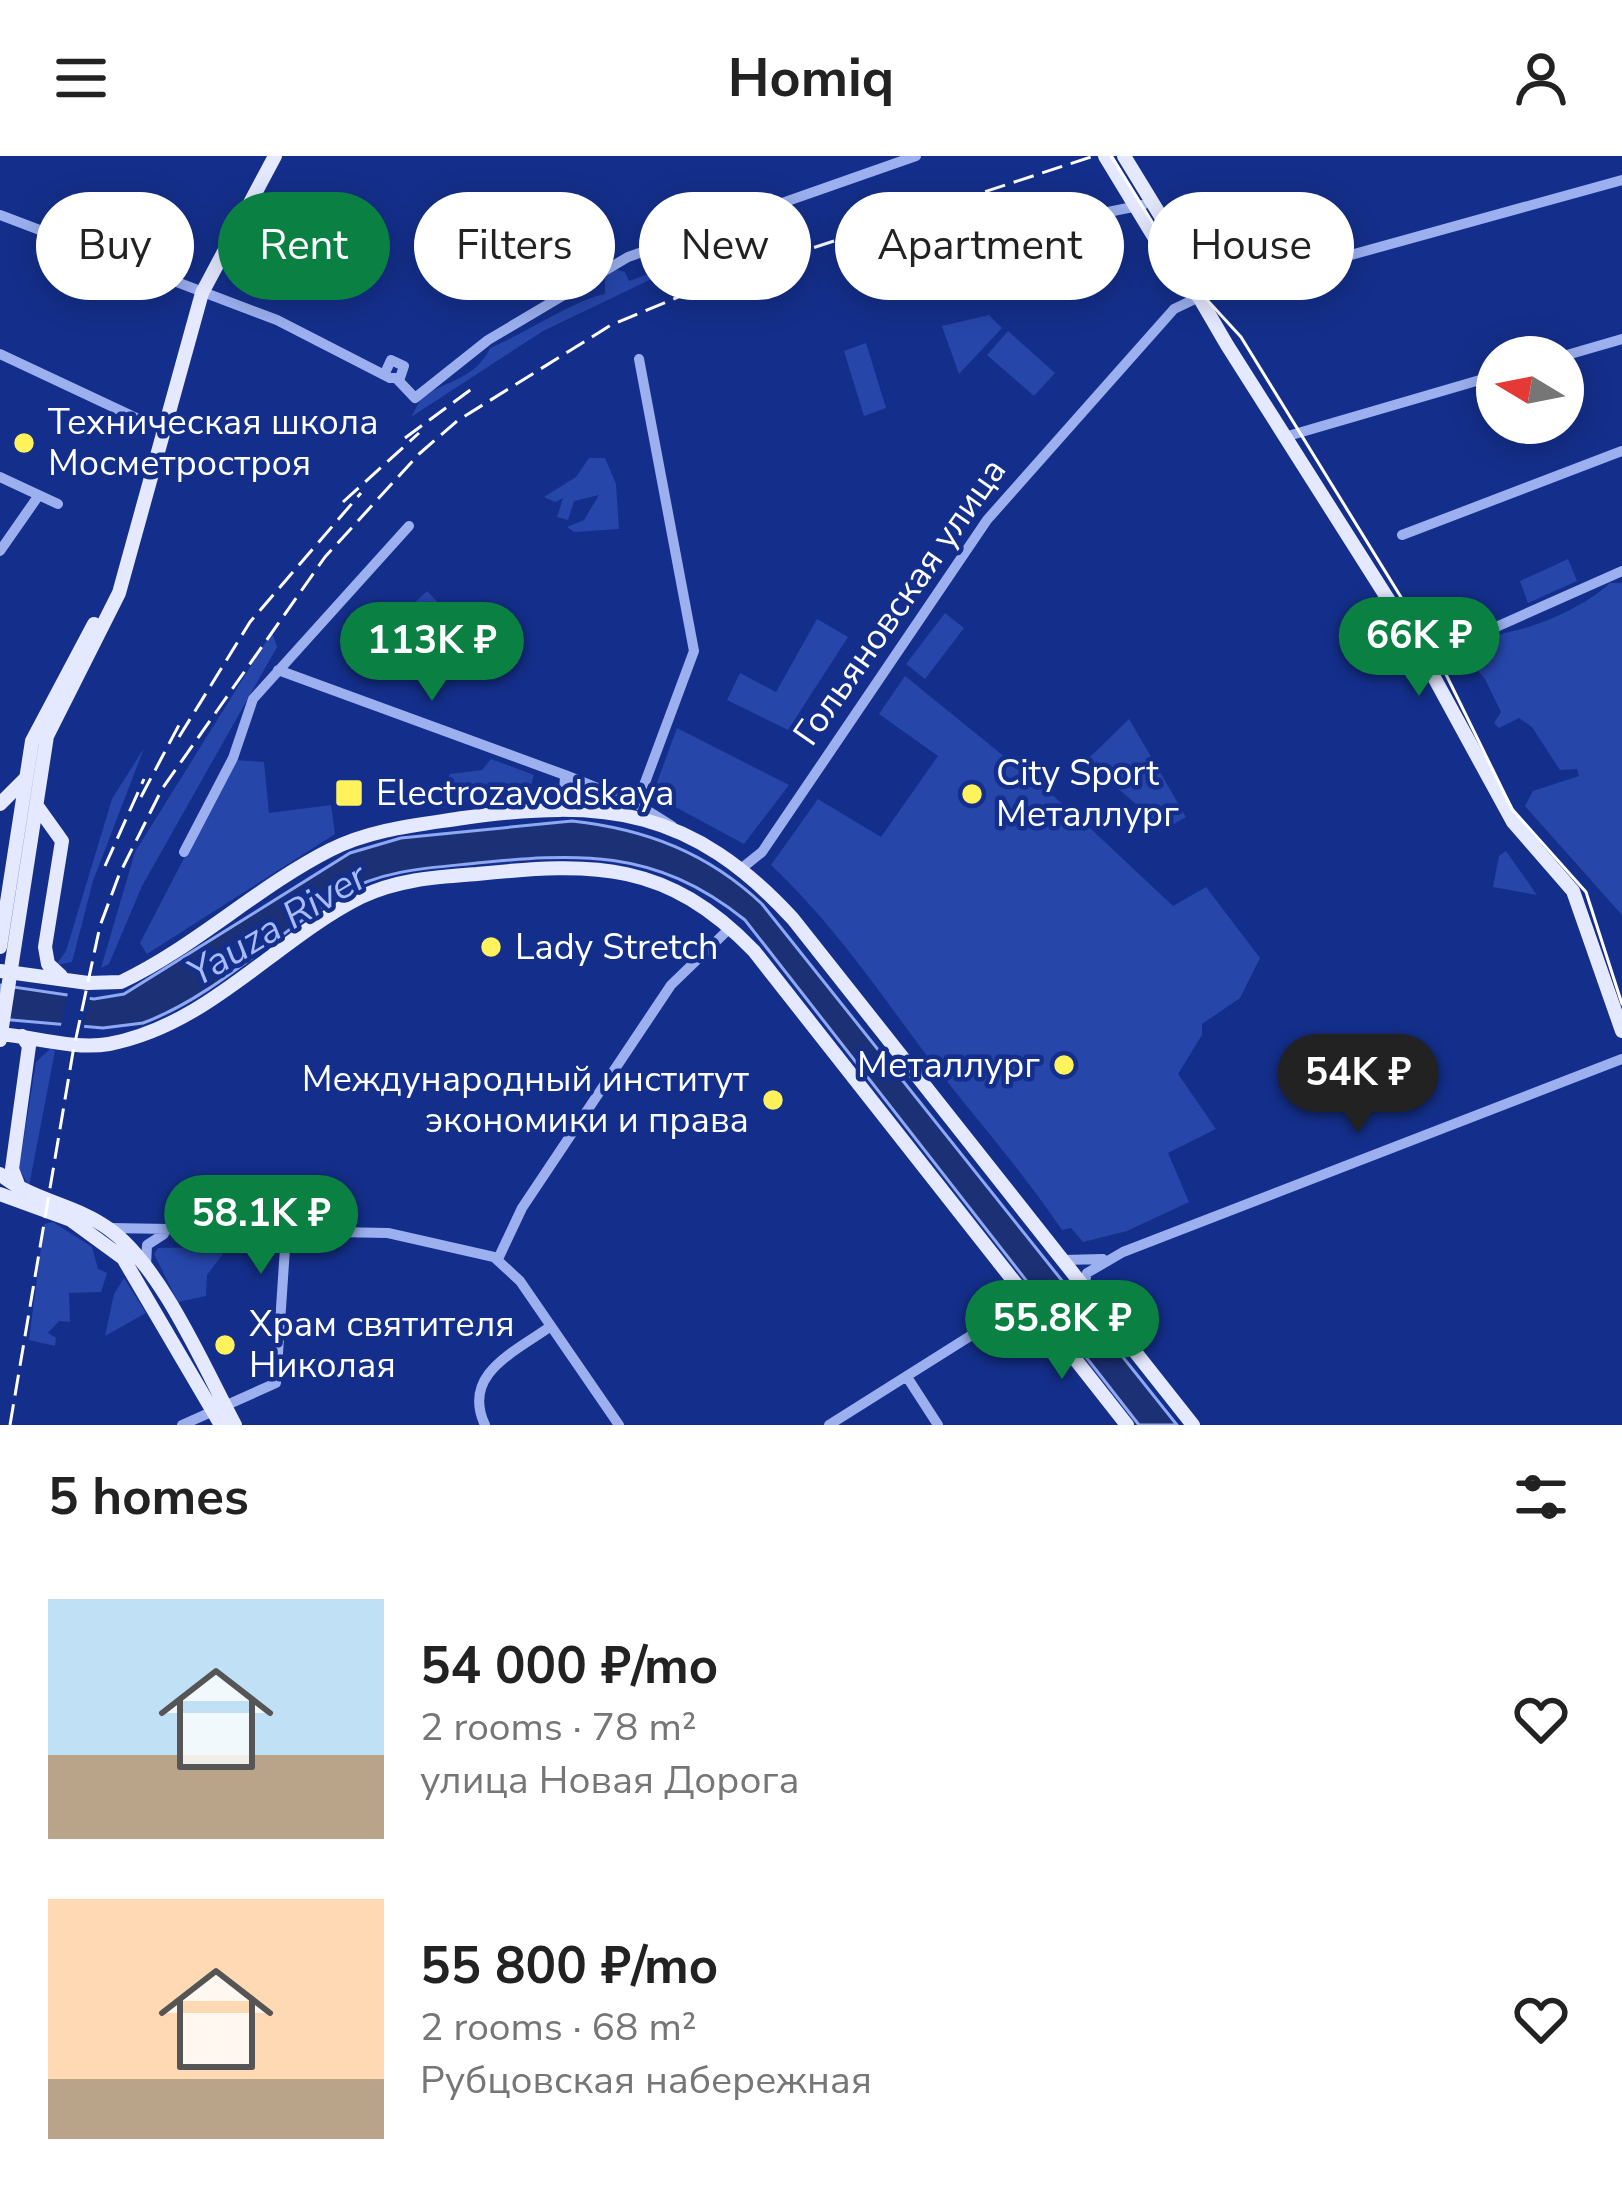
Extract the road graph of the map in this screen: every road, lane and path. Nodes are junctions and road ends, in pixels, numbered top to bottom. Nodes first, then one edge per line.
1 (274, 156) edge
2 (916, 156) edge
3 (1105, 156) edge
4 (1124, 156) edge
5 (1622, 180) edge
6 (1131, 184) junction
7 (1148, 199) edge
8 (1148, 204) edge
9 (1136, 207) junction
10 (1124, 209) edge
11 (0, 215) edge
12 (1148, 227) edge
13 (1354, 255) edge
14 (202, 293) junction
15 (1193, 300) edge
16 (1201, 300) edge
17 (1622, 339) edge
18 (1584, 350) edge
19 (0, 354) edge
20 (639, 359) dead end
21 (1476, 381) edge
22 (162, 430) junction
23 (1288, 436) junction
24 (1622, 451) edge
25 (0, 477) edge
26 (39, 495) junction
27 (58, 504) dead end
28 (409, 526) dead end
29 (133, 531) junction
30 (1402, 535) dead end
31 (0, 551) edge
32 (1622, 572) edge
33 (1424, 659) junction
34 (278, 670) junction
35 (565, 775) junction
36 (25, 779) junction
37 (35, 796) junction
38 (0, 804) edge
39 (637, 804) junction
40 (555, 807) junction
41 (674, 827) junction
42 (0, 829) edge
43 (184, 852) dead end
44 (763, 852) junction
45 (25, 853) junction
46 (742, 868) junction
47 (56, 872) junction
48 (756, 878) junction
49 (731, 927) junction
50 (0, 947) edge
51 (45, 947) junction
52 (0, 971) edge
53 (20, 972) junction
54 (62, 976) junction
55 (1622, 1031) edge
56 (22, 1036) junction
57 (0, 1037) edge
58 (53, 1040) junction
59 (1622, 1059) edge
60 (28, 1060) junction
61 (6, 1182) edge
62 (101, 1231) junction
63 (171, 1232) junction
64 (286, 1233) junction
65 (126, 1242) junction
66 (1112, 1256) junction
67 (498, 1259) junction
68 (1062, 1259) junction
69 (146, 1269) junction
70 (1017, 1285) junction
71 (1085, 1288) junction
72 (1036, 1309) junction
73 (1002, 1316) junction
74 (551, 1326) junction
75 (907, 1377) junction
76 (218, 1407) junction
77 (182, 1425) edge
78 (221, 1425) edge
79 (236, 1425) edge
80 (485, 1425) edge
81 (619, 1425) edge
82 (829, 1425) edge
83 (938, 1425) edge
84 (1127, 1425) edge
85 (1193, 1425) edge

1 - 14 main road
2 - 14 street
3 - 6 main road
4 - 6 main road
5 - 13 street
6 - 7 main road
6 - 9 main road
8 - 9 street
9 - 10 street
9 - 12 main road
11 - 14 street
14 - 22 main road
15 - 44 street, Гольяновская улица
16 - 23 main road
17 - 18 street
19 - 22 street
20 - 39 street
21 - 23 street
22 - 29 main road
23 - 33 main road
24 - 30 street
25 - 26 street
26 - 27 street
26 - 31 street
28 - 34 street
29 - 36 main road
29 - 37 main road
32 - 33 street
33 - 55 main road
34 - 35 street
34 - 43 street
35 - 39 street
35 - 40 street
36 - 38 main road
36 - 45 main road
37 - 45 main road
37 - 47 main road
39 - 41 street
40 - 41 main road
40 - 54 main road
41 - 46 main road
42 - 45 main road
44 - 46 street, Гольяновская улица
44 - 48 street, Гольяновская улица
45 - 47 main road
45 - 50 main road
45 - 57 main road
46 - 48 main road
47 - 51 main road
48 - 68 main road
49 - 58 main road
49 - 67 street
49 - 70 main road
51 - 53 main road
51 - 54 main road
52 - 53 main road
53 - 54 main road
56 - 57 main road
56 - 58 main road
56 - 60 main road
58 - 60 main road
59 - 66 street
60 - 61 main road
61 - 62 main road
62 - 63 street
62 - 65 main road
62 - 76 main road
63 - 64 street
63 - 65 street
63 - 69 street
64 - 67 street
64 - 76 street
65 - 69 main road
66 - 68 street
66 - 71 street
67 - 74 street
68 - 71 main road
69 - 76 main road
70 - 72 main road
70 - 73 street
71 - 85 main road
72 - 73 street
72 - 84 main road
73 - 75 street
74 - 80 street
74 - 81 street
75 - 82 street
75 - 83 street
76 - 77 street
76 - 78 main road
76 - 79 main road

